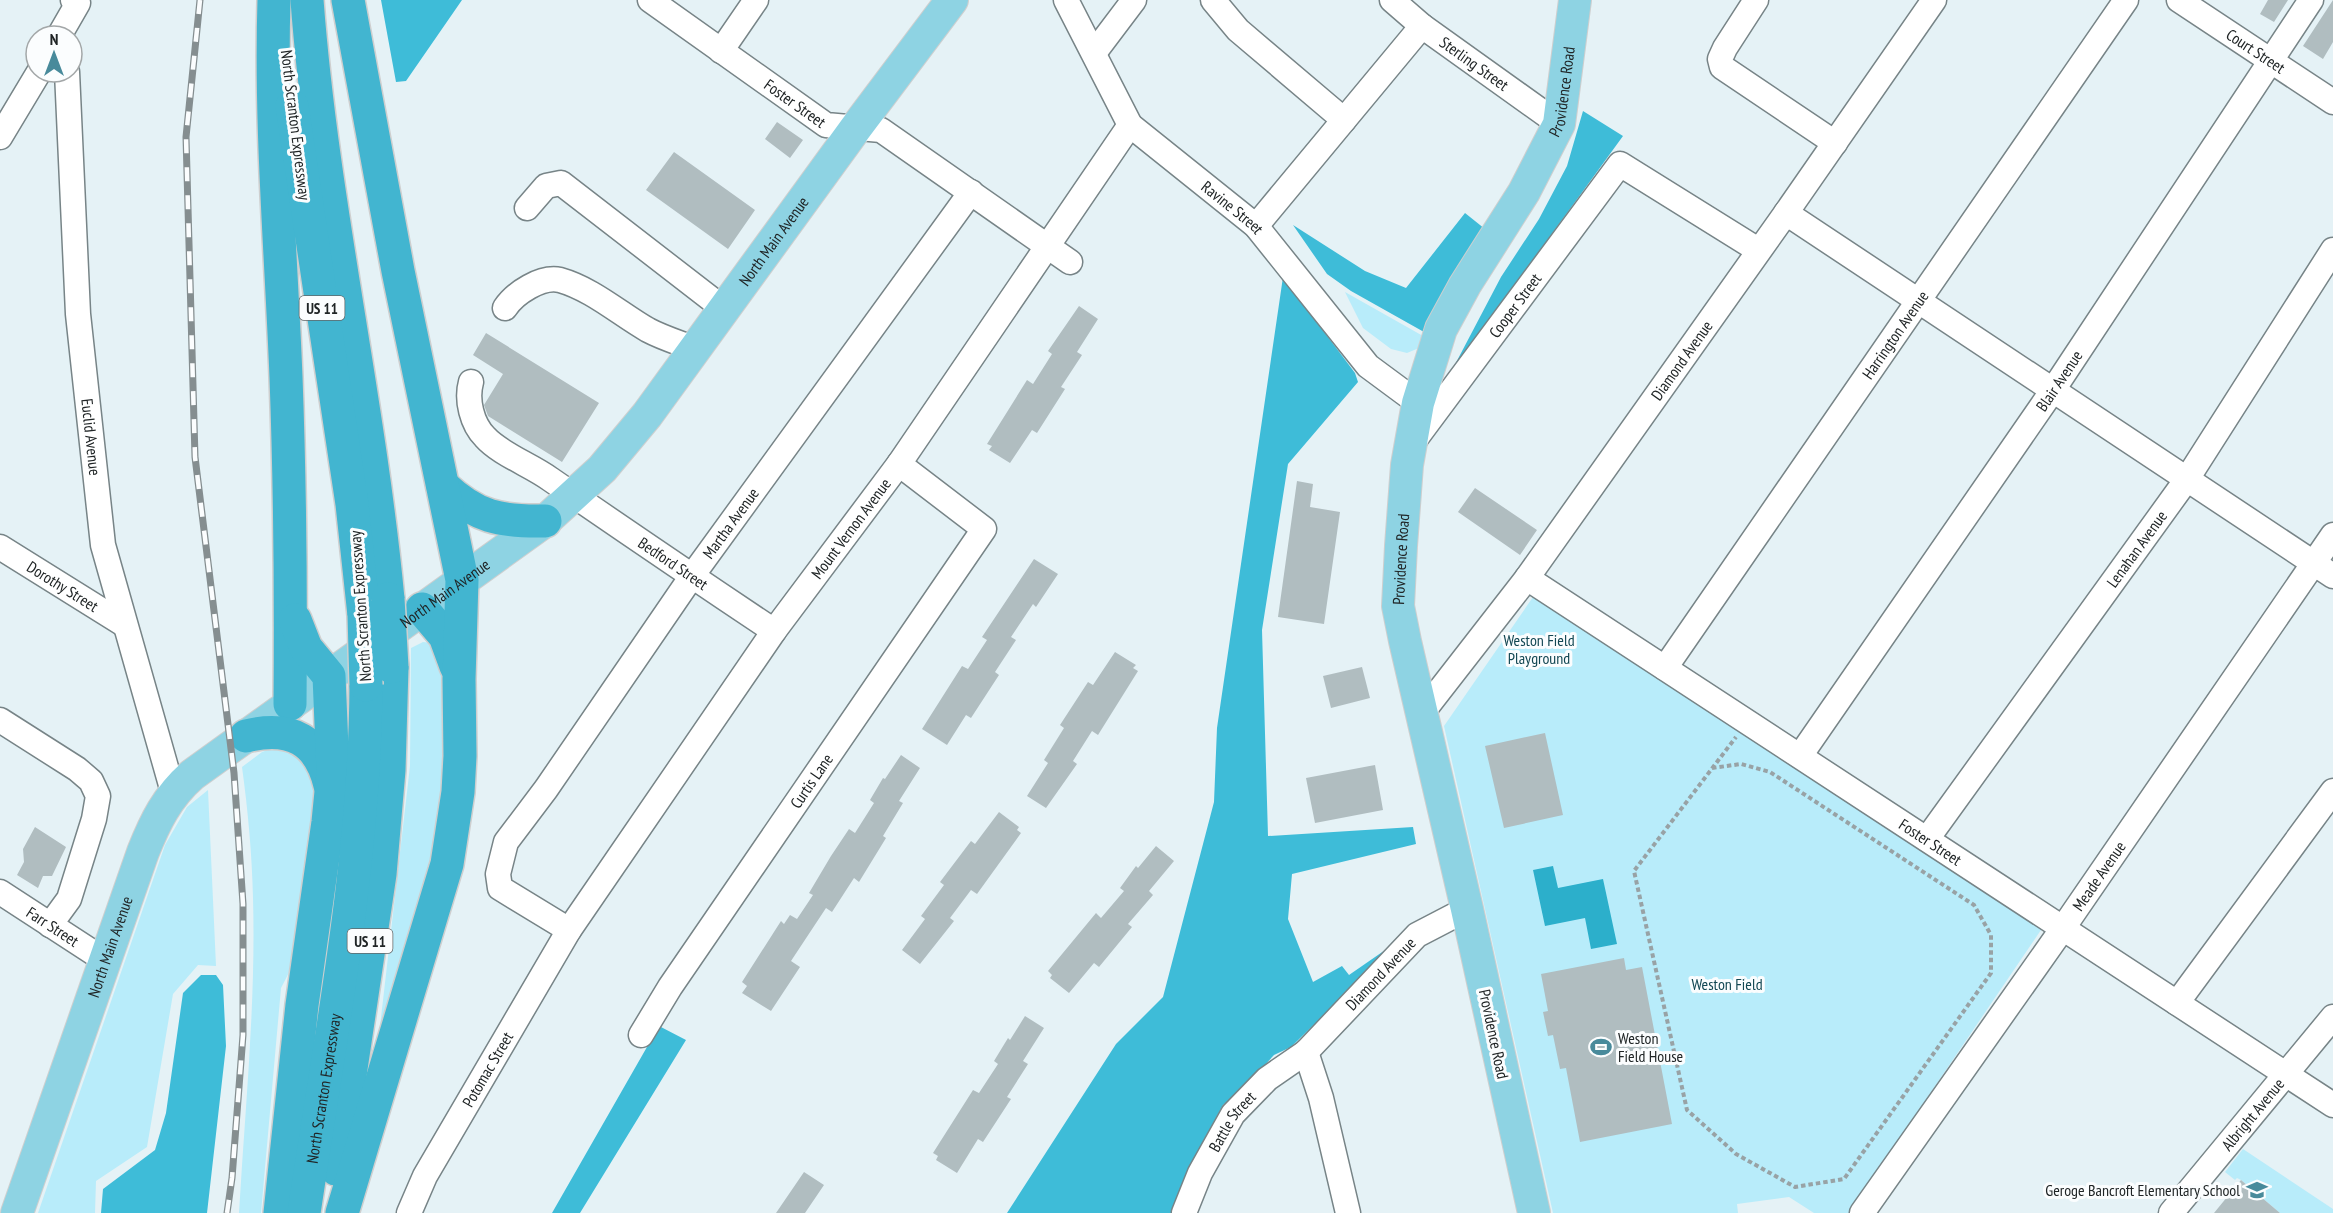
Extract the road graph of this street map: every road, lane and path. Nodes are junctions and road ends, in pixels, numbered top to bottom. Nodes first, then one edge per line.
1 (274, 0) edge
2 (282, 0) edge
3 (307, 0) edge
4 (348, 0) edge
5 (650, 0) edge
6 (756, 0) edge
7 (952, 0) edge
8 (1066, 0) edge
9 (1134, 0) edge
10 (1213, 0) edge
11 (1392, 0) edge
12 (1575, 0) edge
13 (1756, 0) edge
14 (1934, 0) edge
15 (2126, 0) edge
16 (2179, 0) edge
17 (2311, 0) edge
18 (76, 1) edge
19 (65, 24) edge
20 (74, 24) edge
21 (1422, 26) junction
22 (722, 51) junction
23 (1094, 53) junction
24 (2272, 61) junction
25 (28, 84) edge
26 (68, 84) edge
27 (2333, 102) edge
28 (8, 107) edge
29 (1344, 120) junction
30 (1559, 124) junction
31 (1130, 125) junction
32 (855, 129) junction
33 (0, 137) edge
34 (1835, 143) junction
35 (971, 192) junction
36 (527, 208) dead end
37 (1786, 213) junction
38 (1256, 226) junction
39 (1048, 245) junction
40 (1758, 250) junction
41 (2333, 250) edge
42 (1070, 262) dead end
43 (1919, 301) junction
44 (505, 308) dead end
45 (724, 309) junction
46 (695, 349) junction
47 (471, 382) dead end
48 (2053, 390) junction
49 (1418, 403) junction
50 (1410, 447) junction
51 (898, 464) junction
52 (2187, 479) junction
53 (443, 486) junction
54 (575, 496) junction
55 (545, 521) junction
56 (2333, 536) edge
57 (0, 547) edge
58 (2324, 570) edge
59 (692, 576) junction
60 (1527, 578) junction
61 (462, 580) junction
62 (292, 596) junction
63 (376, 607) junction
64 (422, 609) junction
65 (125, 625) junction
66 (774, 631) junction
67 (1665, 668) junction
68 (329, 676) junction
69 (379, 676) junction
70 (459, 680) junction
71 (290, 704) junction
72 (1422, 713) junction
73 (0, 720) edge
74 (1748, 722) junction
75 (246, 736) junction
76 (1800, 756) junction
77 (1712, 768) junction
78 (2333, 791) edge
79 (173, 792) junction
80 (332, 794) junction
81 (1927, 839) junction
82 (0, 892) edge
83 (1467, 909) junction
84 (50, 925) junction
85 (2063, 928) junction
86 (569, 930) junction
87 (106, 961) junction
88 (2176, 1003) junction
89 (2333, 1017) edge
90 (641, 1035) dead end
91 (1306, 1052) junction
92 (2285, 1074) junction
93 (2333, 1105) edge
94 (17, 1213) edge
95 (280, 1213) edge
96 (304, 1213) edge
97 (331, 1213) edge
98 (342, 1213) edge
99 (410, 1213) edge
100 (1184, 1213) edge
101 (1348, 1213) edge
102 (1534, 1213) edge
103 (1862, 1213) edge
104 (2171, 1213) edge

1 - 62 highway
2 - 63 highway, North Scranton Expressway / US 11
3 - 63 highway, North Scranton Expressway / US 11
4 - 53 highway
5 - 22 street, Foster Street
6 - 22 street
7 - 32 main road, North Main Avenue
8 - 23 street, Ravine Street
9 - 23 street
10 - 29 street
11 - 21 street, Sterling Street
12 - 30 main road, Providence Road
13 - 34 street
14 - 34 street, Diamond Avenue
15 - 43 street, Harrington Avenue
16 - 24 street, Court Street
17 - 24 street, Blair Avenue
18 - 19 street
18 - 20 street
21 - 29 street
21 - 30 street, Sterling Street
22 - 32 street, Foster Street
23 - 31 street, Ravine Street
24 - 27 street, Court Street
24 - 48 street, Blair Avenue
25 - 28 street
26 - 65 street, Euclid Avenue
28 - 33 street
29 - 38 street
30 - 49 main road, Providence Road
31 - 38 street, Ravine Street
31 - 39 street, Mount Vernon Avenue
32 - 35 street, Foster Street
32 - 45 main road, North Main Avenue
34 - 37 street, Diamond Avenue
35 - 39 street, Foster Street
35 - 59 street, Martha Avenue
36 - 45 street
37 - 40 street, Diamond Avenue
37 - 43 street
38 - 49 street, Ravine Street
39 - 42 street, Foster Street
39 - 51 street, Mount Vernon Avenue
40 - 50 street, Cooper Street
40 - 60 street, Diamond Avenue
41 - 52 street, Lenahan Avenue
43 - 48 street
43 - 67 street, Harrington Avenue
44 - 46 street
45 - 46 main road, North Main Avenue
46 - 54 main road, North Main Avenue
47 - 54 street, Bedford Street
48 - 52 street
48 - 76 street, Blair Avenue
49 - 50 main road, Providence Road
50 - 72 main road, Providence Road
51 - 66 street, Mount Vernon Avenue
51 - 90 street, Curtis Lane
52 - 58 street
52 - 81 street, Lenahan Avenue
53 - 55 highway
53 - 61 highway
54 - 55 main road, North Main Avenue
54 - 59 street, Bedford Street
55 - 61 main road, North Main Avenue
56 - 58 street, Meade Avenue
57 - 65 street, Dorothy Street
58 - 85 street, Meade Avenue
59 - 66 street, Bedford Street
59 - 86 street, Martha Avenue
60 - 67 street, Foster Street
60 - 72 street, Diamond Avenue
61 - 64 main road, North Main Avenue
61 - 70 highway
62 - 68 highway
62 - 71 highway
63 - 69 highway, North Scranton Expressway / US 11, bridge
64 - 68 main road, North Main Avenue
64 - 70 highway
65 - 79 street, Euclid Avenue
66 - 86 street, Mount Vernon Avenue
67 - 74 street, Foster Street
68 - 71 main road, North Main Avenue
68 - 80 highway
69 - 96 highway, North Scranton Expressway / US 11
69 - 97 highway, North Scranton Expressway / US 11
70 - 98 highway
71 - 75 main road, North Main Avenue
72 - 83 main road, Providence Road
73 - 84 street
74 - 76 street, Foster Street
74 - 77 path
75 - 79 main road, North Main Avenue
75 - 80 highway
76 - 81 street, Foster Street
77 - 77 path
78 - 88 street
79 - 87 main road, North Main Avenue
80 - 95 highway
81 - 85 street, Foster Street
82 - 84 street, Farr Street
83 - 91 street, Diamond Avenue
83 - 102 main road, Providence Road
84 - 87 street, Farr Street
85 - 88 street, Foster Street
85 - 103 street, Meade Avenue
86 - 99 street, Potomac Street
87 - 94 main road, North Main Avenue
88 - 92 street, Foster Street
89 - 92 street, Albright Avenue
91 - 100 street, Battle Street
91 - 101 street
92 - 93 street, Foster Street
92 - 104 street, Albright Avenue

